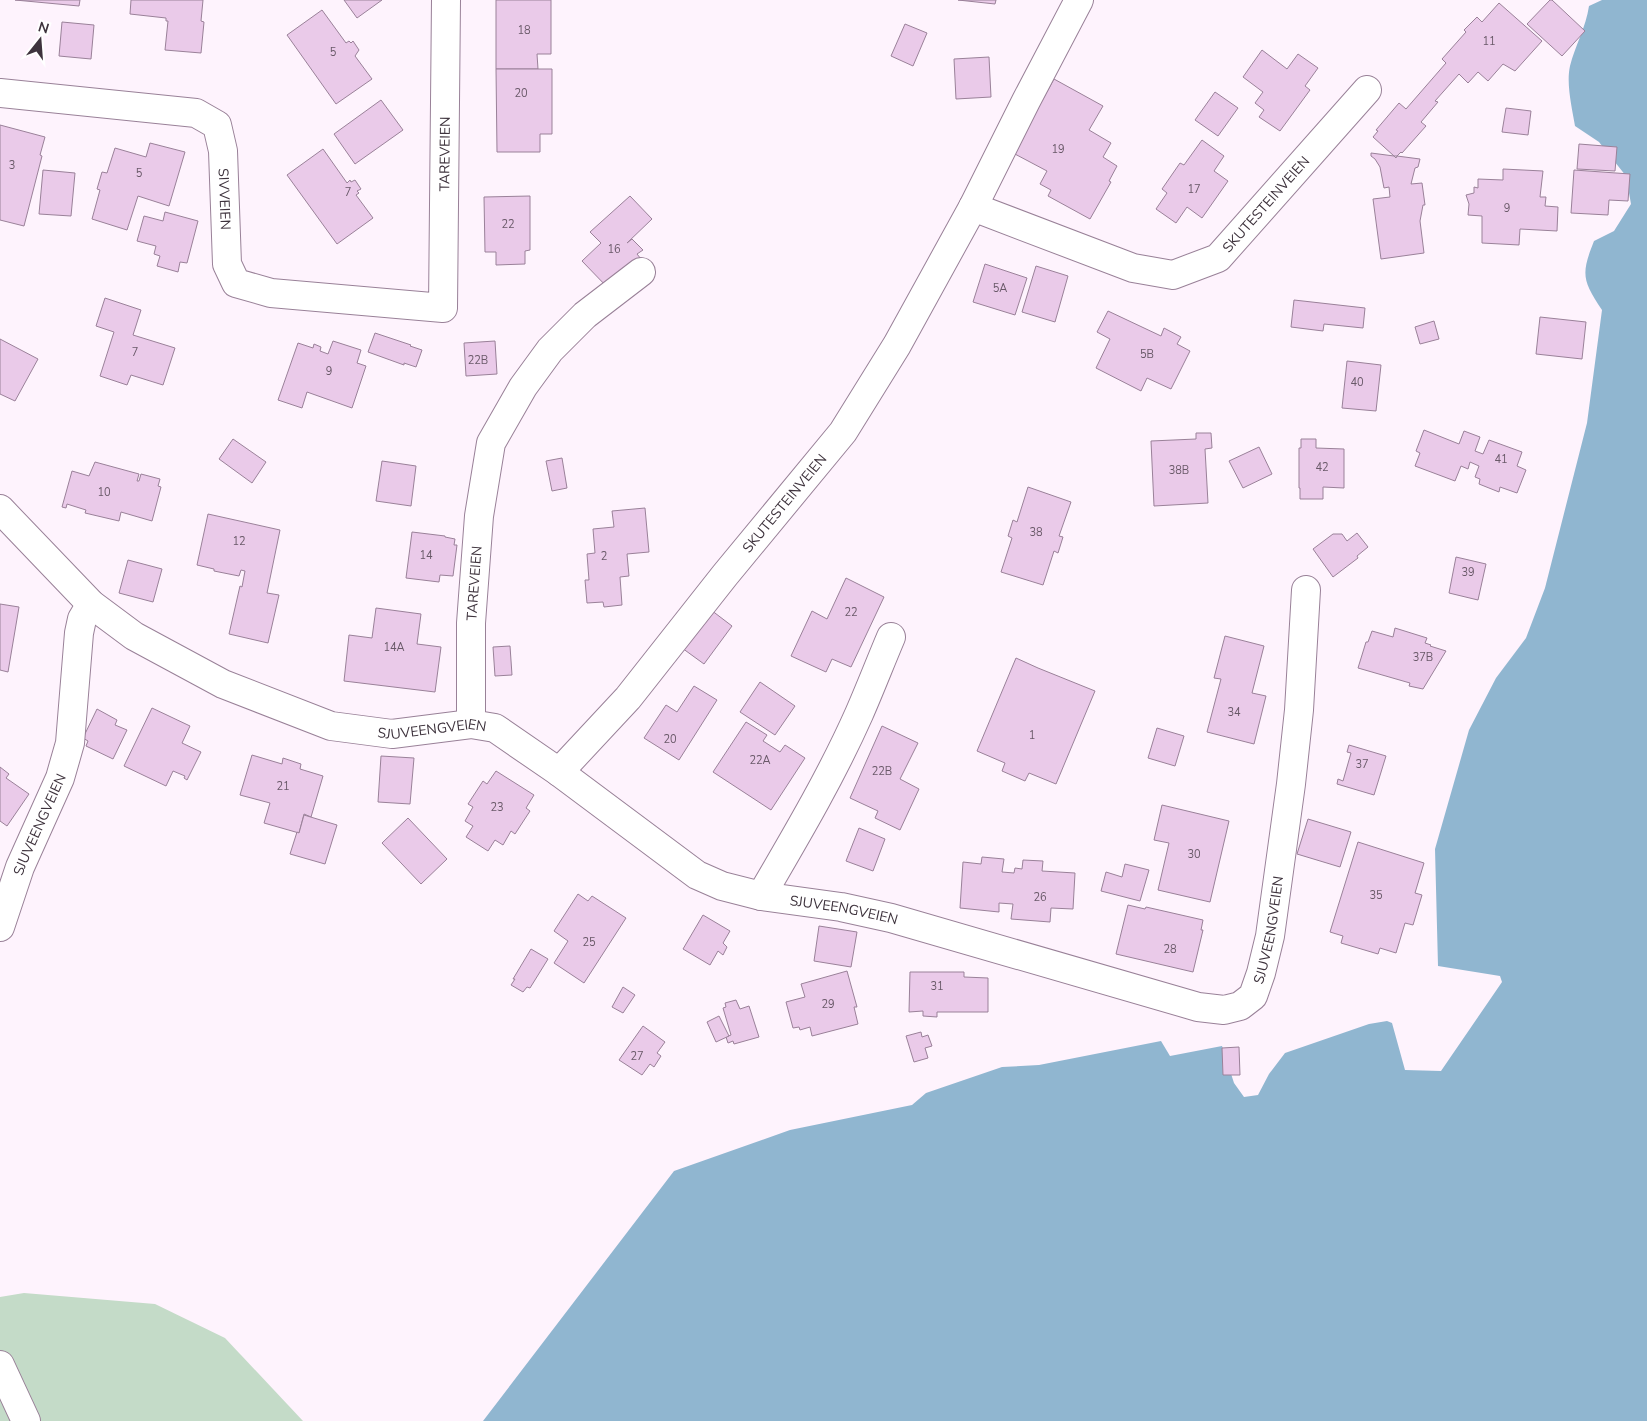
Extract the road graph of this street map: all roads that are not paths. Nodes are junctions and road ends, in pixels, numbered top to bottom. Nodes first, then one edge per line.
1 (446, 0) edge
2 (1079, 0) edge
3 (1367, 90) dead end
4 (0, 93) edge
5 (973, 207) junction
6 (641, 272) dead end
7 (443, 308) joint
8 (0, 509) edge
9 (1306, 590) dead end
10 (91, 604) junction
11 (891, 637) dead end
12 (471, 724) junction
13 (559, 772) junction
14 (762, 896) junction
15 (0, 928) edge
16 (0, 1365) edge
17 (26, 1421) edge

1 - 7 street, TAREVEIEN
2 - 5 street, SKUTESTEINVEIEN
3 - 5 street, SKUTESTEINVEIEN
4 - 7 street, SIVVEIEN
5 - 13 street, SKUTESTEINVEIEN
6 - 12 street, TAREVEIEN
8 - 10 street, SJUVEENGVEIEN
9 - 14 street, SJUVEENGVEIEN
10 - 12 street, SJUVEENGVEIEN
10 - 15 street, SJUVEENGVEIEN
11 - 14 street
12 - 13 street, SJUVEENGVEIEN
13 - 14 street, SJUVEENGVEIEN
16 - 17 street

